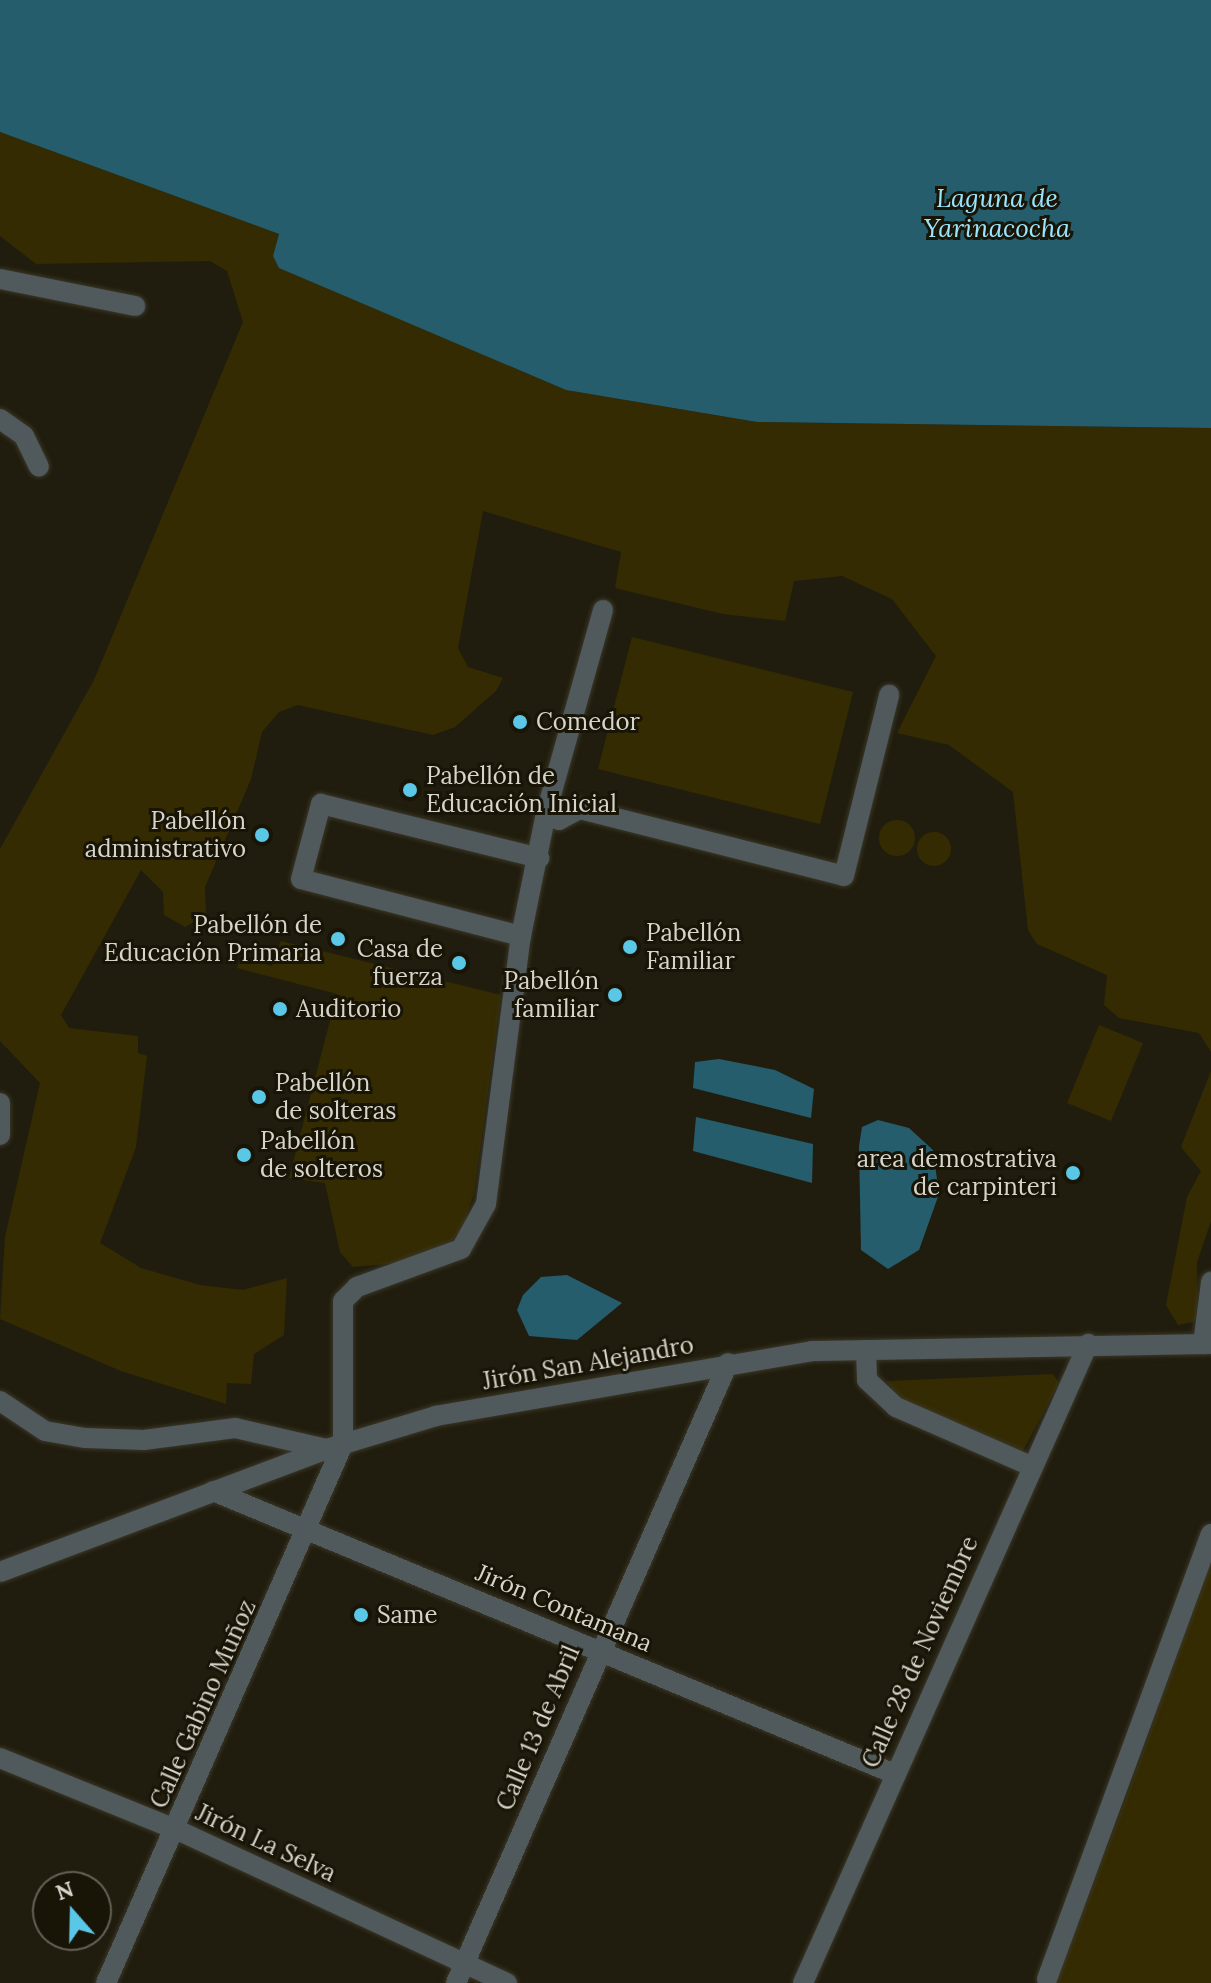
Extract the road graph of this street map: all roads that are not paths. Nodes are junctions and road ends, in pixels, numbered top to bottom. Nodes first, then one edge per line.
1 (0, 279) edge
2 (135, 306) dead end
3 (0, 419) edge
4 (39, 467) dead end
5 (603, 610) dead end
6 (889, 695) dead end
7 (546, 813) junction
8 (539, 858) junction
9 (521, 936) junction
10 (0, 1103) edge
11 (0, 1135) edge
12 (1211, 1282) edge
13 (1088, 1344) junction
14 (1207, 1344) edge
15 (866, 1350) junction
16 (728, 1363) junction
17 (0, 1401) edge
18 (335, 1446) junction
19 (1031, 1466) junction
20 (213, 1491) junction
21 (309, 1529) junction
22 (1211, 1534) edge
23 (0, 1572) edge
24 (599, 1652) junction
25 (0, 1758) edge
26 (895, 1774) junction
27 (175, 1829) junction
28 (460, 1974) edge
29 (1047, 1979) dead end
30 (106, 1983) edge
31 (507, 1983) edge
32 (803, 1983) edge

1 - 2 street
3 - 4 street
5 - 7 street
6 - 7 street
7 - 8 street
8 - 9 street
8 - 9 street
9 - 18 street
10 - 11 street
12 - 14 street
13 - 14 street, Jirón San Alejandro
13 - 15 street, Jirón San Alejandro
13 - 19 street, Calle 28 de Noviembre
15 - 16 street, Jirón San Alejandro
15 - 19 street
16 - 18 street, Jirón San Alejandro
16 - 24 street, Calle 13 de Abril
17 - 18 street
18 - 20 street, Jirón San Alejandro
18 - 21 street, Calle Gabino Muñoz
19 - 26 street, Calle 28 de Noviembre
20 - 21 street, Jirón Contamana
20 - 23 street, Jirón San Alejandro
21 - 24 street, Jirón Contamana
21 - 27 street, Calle Gabino Muñoz
22 - 29 street
24 - 26 street, Jirón Contamana
24 - 28 street, Calle 13 de Abril
25 - 27 street, Jirón La Selva
26 - 32 street, Calle 28 de Noviembre
27 - 28 street, Jirón La Selva
27 - 30 street, Calle Gabino Muñoz
28 - 31 street, Jirón La Selva

